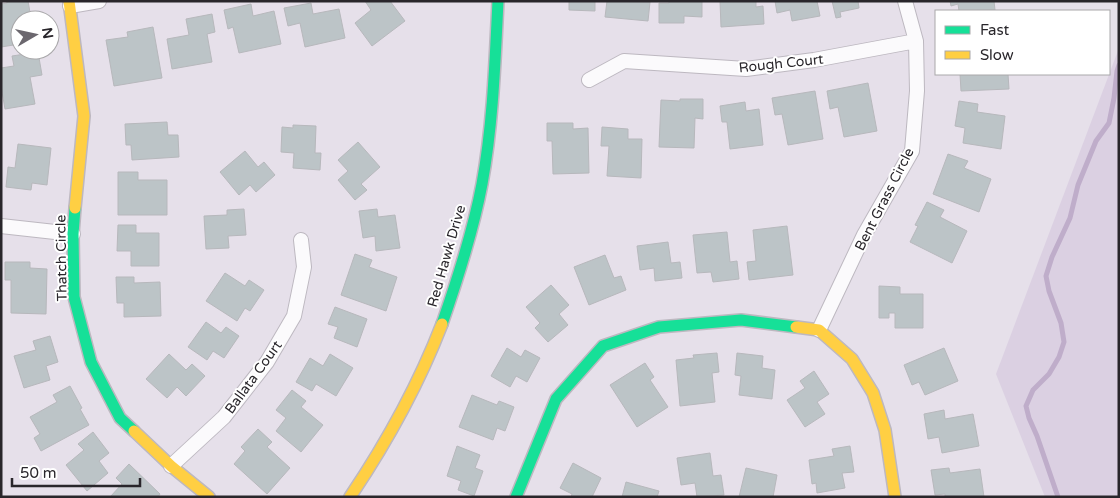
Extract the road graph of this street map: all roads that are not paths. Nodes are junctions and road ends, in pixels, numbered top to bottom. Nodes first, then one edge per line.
1 (100, 1) edge
2 (498, 1) edge
3 (905, 1) edge
4 (69, 4) edge
5 (916, 40) junction
6 (589, 80) dead end
7 (1, 226) edge
8 (73, 234) junction
9 (301, 240) dead end
10 (819, 330) junction
11 (171, 466) junction
12 (210, 497) edge
13 (350, 497) edge
14 (516, 497) edge
15 (895, 497) edge

1 - 4 street
2 - 13 street, Red Hawk Drive
3 - 5 street, Bent Grass Circle
4 - 8 street, Thatch Circle
5 - 6 street, Rough Court
5 - 10 street, Bent Grass Circle
7 - 8 street
8 - 11 street, Thatch Circle
9 - 11 street, Ballata Court
10 - 14 street
10 - 15 street
11 - 12 street, Thatch Circle

